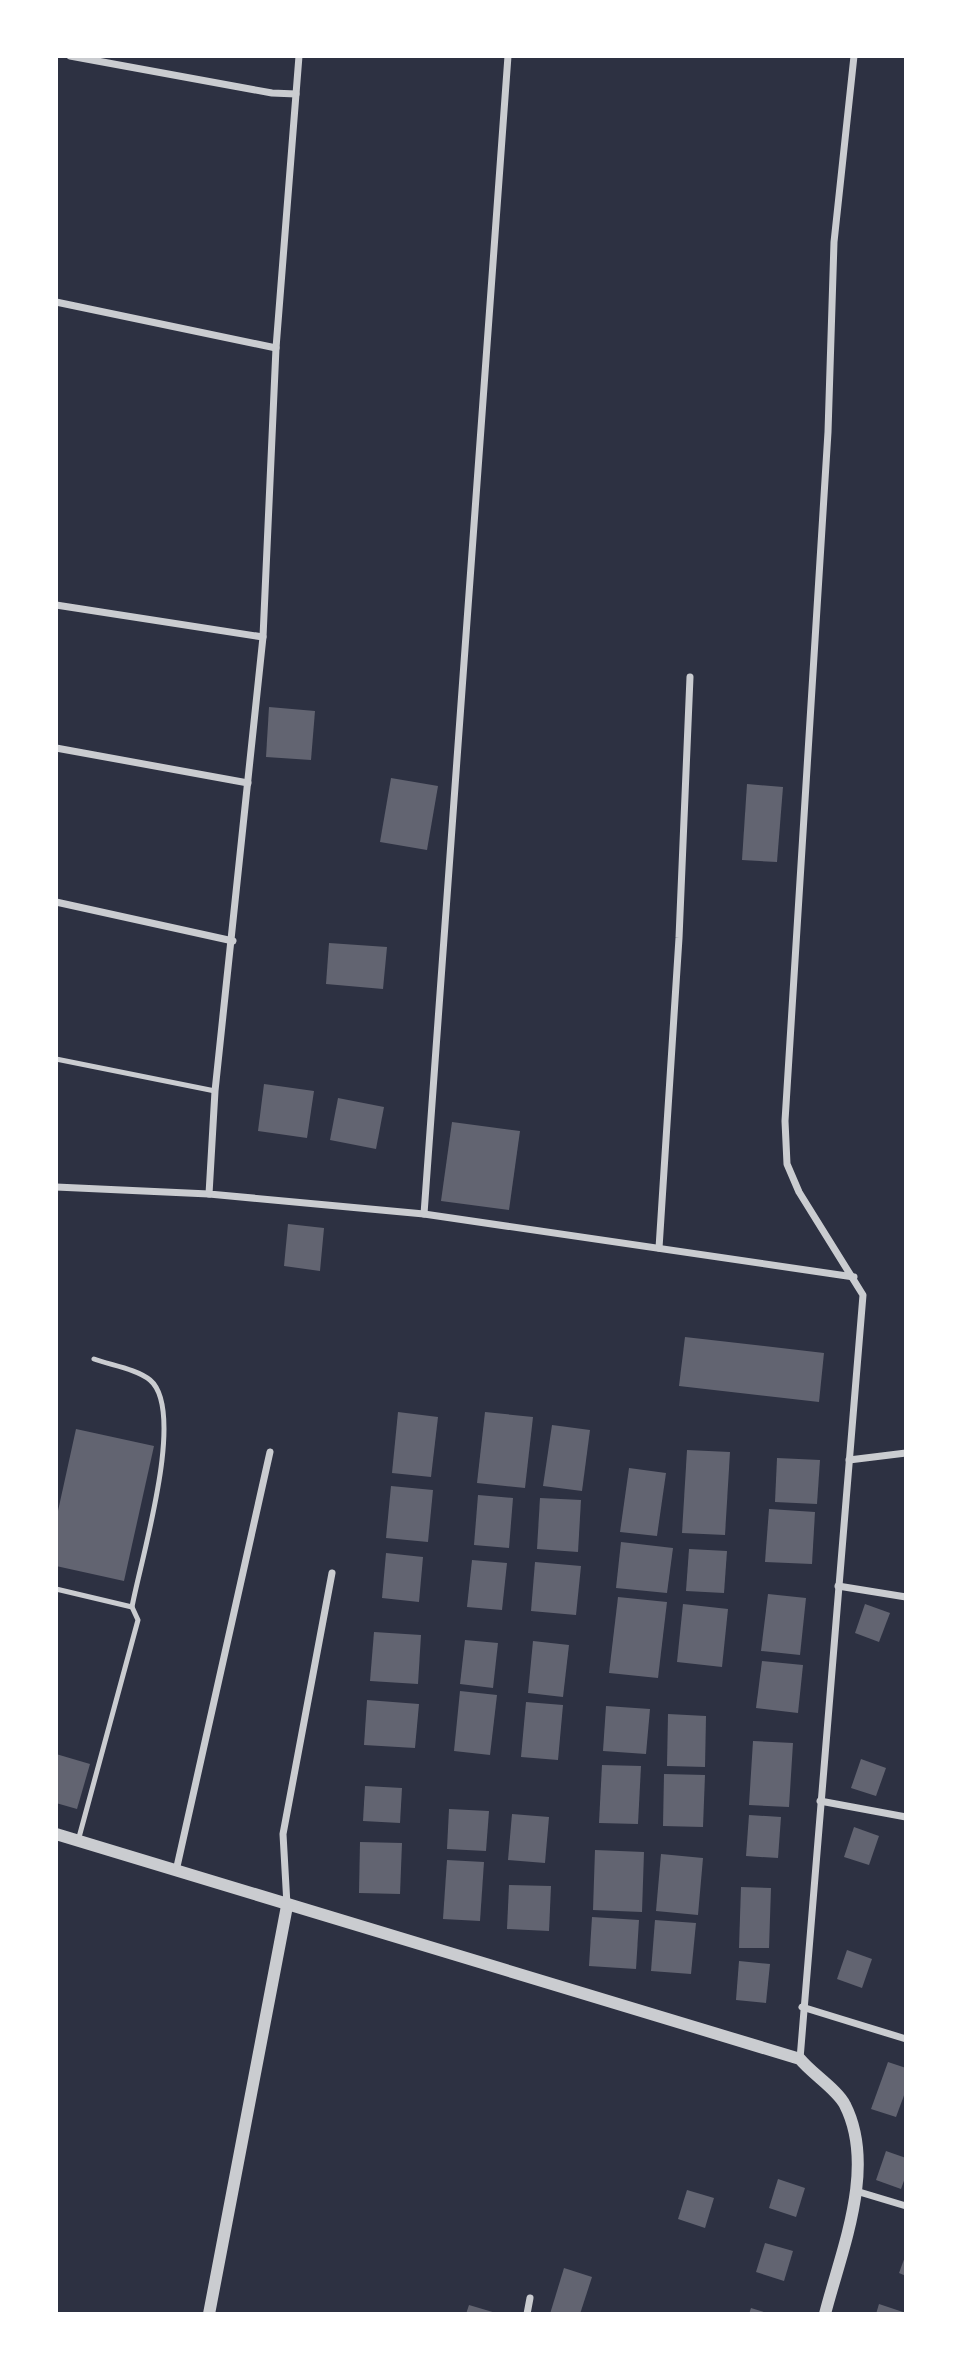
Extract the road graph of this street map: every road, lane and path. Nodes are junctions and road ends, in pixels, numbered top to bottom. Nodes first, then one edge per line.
1 (70, 56) edge
2 (299, 56) edge
3 (508, 56) edge
4 (854, 56) edge
5 (296, 94) junction
6 (56, 302) edge
7 (276, 348) junction
8 (56, 605) edge
9 (263, 637) junction
10 (690, 677) dead end
11 (56, 748) edge
12 (248, 783) junction
13 (56, 902) edge
14 (233, 941) junction
15 (56, 1059) edge
16 (215, 1091) junction
17 (56, 1187) edge
18 (209, 1194) junction
19 (424, 1214) junction
20 (659, 1248) junction
21 (854, 1277) junction
22 (94, 1359) dead end
23 (270, 1452) dead end
24 (906, 1453) edge
25 (849, 1460) junction
26 (332, 1573) dead end
27 (838, 1586) junction
28 (56, 1589) edge
29 (906, 1597) edge
30 (132, 1607) junction
31 (820, 1801) junction
32 (906, 1817) edge
33 (56, 1835) edge
34 (78, 1841) junction
35 (176, 1871) junction
36 (287, 1906) junction
37 (802, 2007) junction
38 (906, 2039) edge
39 (800, 2059) junction
40 (856, 2191) junction
41 (906, 2206) edge
42 (530, 2298) dead end
43 (209, 2314) edge
44 (527, 2314) edge
45 (825, 2314) edge

1 - 5 street
2 - 5 street
3 - 19 street
4 - 21 street
5 - 7 street
6 - 7 street
7 - 9 street
8 - 9 street
9 - 12 street
10 - 20 street
11 - 12 street
12 - 14 street
13 - 14 street
14 - 16 street
15 - 16 lane
16 - 18 street
17 - 18 street
18 - 19 street
19 - 20 street
20 - 21 street
21 - 25 street
22 - 30 lane
23 - 35 street
24 - 25 street
25 - 27 street
26 - 36 street
27 - 29 street
27 - 31 street
28 - 30 lane
30 - 34 lane
31 - 32 street
31 - 37 street
33 - 34 street
34 - 35 street
35 - 36 street
36 - 39 street
36 - 43 street
37 - 38 street
37 - 39 street
39 - 40 street
40 - 41 street
40 - 45 street
42 - 44 street

